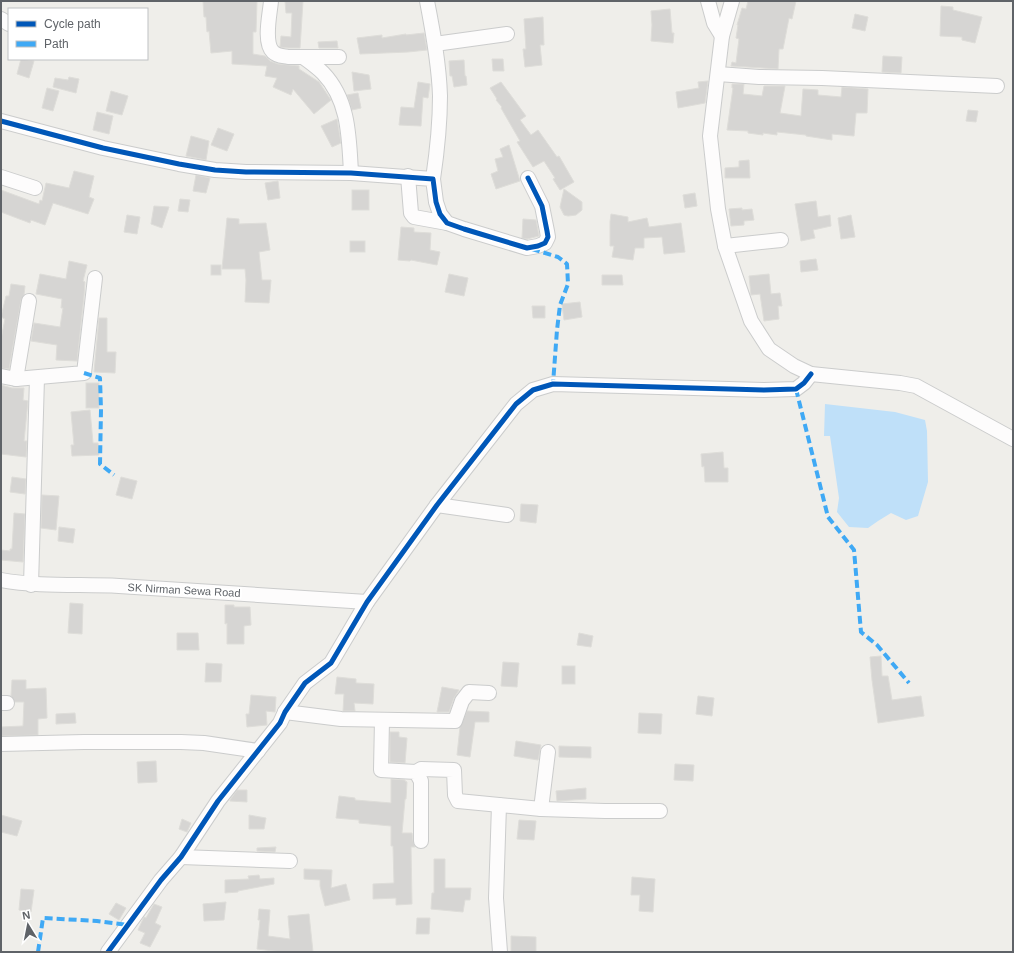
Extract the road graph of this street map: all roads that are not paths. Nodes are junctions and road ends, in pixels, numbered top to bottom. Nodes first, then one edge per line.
1 (271, 1) edge
2 (427, 1) edge
3 (708, 1) edge
4 (732, 1) edge
5 (507, 34) dead end
6 (722, 36) junction
7 (435, 44) junction
8 (303, 57) junction
9 (339, 58) dead end
10 (718, 74) junction
11 (997, 86) dead end
12 (1, 121) edge
13 (351, 173) junction
14 (1, 176) edge
15 (408, 176) junction
16 (528, 178) dead end
17 (433, 179) junction
18 (35, 188) dead end
19 (447, 223) junction
20 (781, 240) dead end
21 (725, 246) junction
22 (95, 278) dead end
23 (29, 301) dead end
24 (811, 374) junction
25 (1, 376) edge
26 (37, 378) junction
27 (16, 379) junction
28 (1013, 438) edge
29 (437, 505) junction
30 (506, 515) dead end
31 (1, 580) edge
32 (31, 585) junction
33 (367, 602) junction
34 (489, 693) dead end
35 (285, 712) junction
36 (382, 720) junction
37 (1, 744) edge
38 (258, 751) junction
39 (548, 752) dead end
40 (416, 772) junction
41 (499, 805) junction
42 (542, 809) junction
43 (660, 811) dead end
44 (421, 841) dead end
45 (180, 857) junction
46 (290, 861) dead end
47 (108, 952) edge
48 (500, 952) edge

1 - 8 street
2 - 7 street
3 - 6 street
4 - 6 street
5 - 7 street
6 - 10 street
7 - 17 street
8 - 9 street
8 - 13 street
10 - 11 street
10 - 21 street
12 - 13 street
13 - 15 street
14 - 18 street
15 - 17 street
15 - 19 street
16 - 19 street
17 - 19 street
20 - 21 street
21 - 24 street
22 - 26 street
23 - 27 street
24 - 28 street
24 - 29 street
25 - 27 street
26 - 27 street
26 - 32 street
29 - 30 street
29 - 33 street
31 - 32 street, SK Nirman Sewa Road
32 - 33 street, SK Nirman Sewa Road
33 - 35 street
34 - 36 street
35 - 36 street
35 - 38 street
36 - 40 street
37 - 38 street
38 - 45 street
39 - 42 street
40 - 41 street
40 - 44 street
41 - 42 street
41 - 48 street
42 - 43 street
45 - 46 street
45 - 47 street

